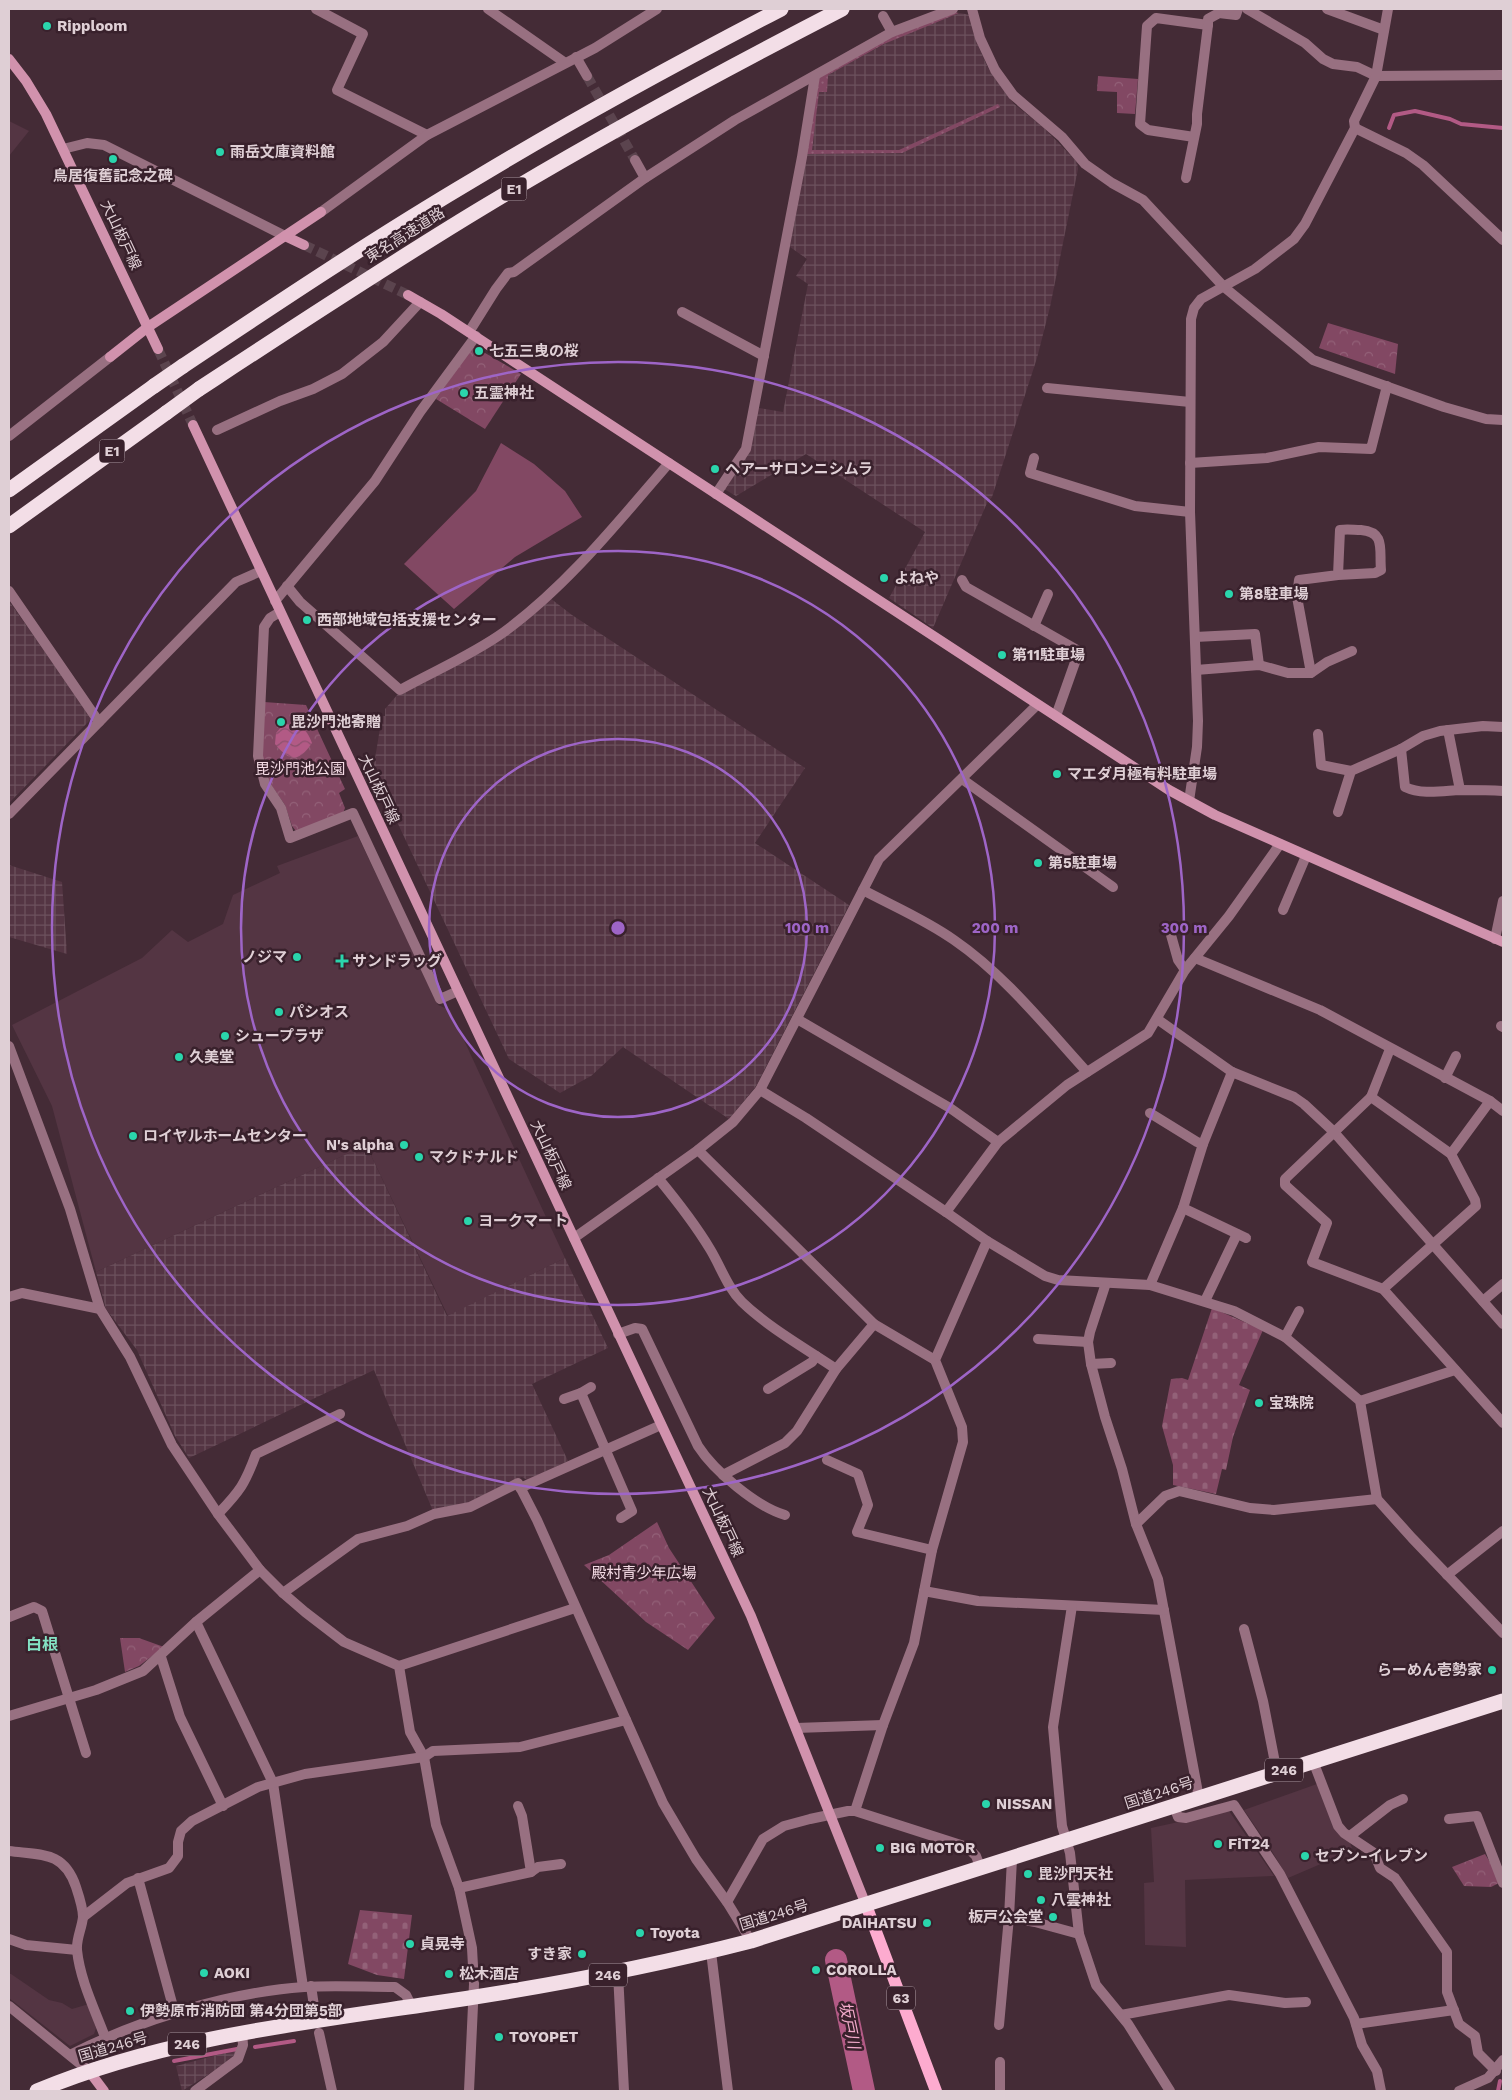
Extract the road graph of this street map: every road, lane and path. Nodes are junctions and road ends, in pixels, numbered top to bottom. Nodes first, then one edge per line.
1 (316, 9) edge
2 (488, 9) edge
3 (657, 9) edge
4 (781, 9) edge
5 (842, 9) edge
6 (953, 9) edge
7 (972, 9) edge
8 (1238, 9) edge
9 (1248, 9) edge
10 (1327, 9) edge
11 (1388, 9) edge
12 (883, 16) dead end
13 (1208, 24) junction
14 (1384, 30) junction
15 (892, 32) junction
16 (576, 57) junction
17 (9, 59) edge
18 (564, 62) junction
19 (1503, 75) edge
20 (586, 76) tunnel mouth
21 (815, 76) junction
22 (1376, 76) junction
23 (1355, 128) junction
24 (427, 135) junction
25 (1194, 137) junction
26 (63, 149) junction
27 (635, 160) tunnel mouth
28 (645, 178) junction
29 (1186, 178) dead end
30 (321, 212) joint
31 (284, 236) junction
32 (1503, 240) edge
33 (304, 245) tunnel mouth
34 (1224, 287) junction
35 (408, 296) tunnel mouth
36 (420, 302) junction
37 (682, 312) dead end
38 (148, 327) junction
39 (472, 334) junction
40 (158, 349) tunnel mouth
41 (764, 356) junction
42 (110, 357) joint
43 (1386, 386) junction
44 (1056, 400) dead end
45 (1190, 402) junction
46 (1503, 420) edge
47 (193, 425) tunnel mouth
48 (217, 430) dead end
49 (9, 436) edge
50 (1034, 458) dead end
51 (669, 463) junction
52 (1190, 463) junction
53 (9, 490) edge
54 (716, 494) junction
55 (1190, 512) junction
56 (9, 526) edge
57 (261, 571) junction
58 (1338, 575) junction
59 (962, 580) dead end
60 (287, 586) junction
61 (9, 591) edge
62 (1048, 594) dead end
63 (275, 601) junction
64 (280, 612) junction
65 (1034, 626) junction
66 (1194, 637) junction
67 (1352, 651) dead end
68 (1259, 665) junction
69 (1196, 670) junction
70 (1311, 673) junction
71 (1037, 704) junction
72 (1056, 716) junction
73 (99, 722) junction
74 (1503, 727) edge
75 (1448, 730) junction
76 (1318, 734) dead end
77 (1401, 750) junction
78 (1350, 771) junction
79 (962, 778) junction
80 (1460, 790) junction
81 (1503, 791) edge
82 (1189, 801) junction
83 (1338, 812) dead end
84 (9, 814) edge
85 (1280, 844) junction
86 (1306, 856) junction
87 (1112, 888) dead end
88 (863, 890) junction
89 (1503, 901) edge
90 (1283, 910) dead end
91 (1171, 935) dead end
92 (1499, 940) edge
93 (1194, 958) junction
94 (1185, 970) junction
95 (458, 992) junction
96 (797, 1019) junction
97 (1158, 1019) junction
98 (9, 1046) edge
99 (1390, 1049) junction
100 (1456, 1056) dead end
101 (1087, 1072) junction
102 (1232, 1072) junction
103 (1445, 1078) junction
104 (760, 1090) junction
105 (1370, 1097) junction
106 (1490, 1101) junction
107 (1503, 1111) edge
108 (1150, 1113) dead end
109 (1333, 1131) junction
110 (998, 1142) junction
111 (1203, 1144) junction
112 (698, 1150) junction
113 (1451, 1154) junction
114 (658, 1178) junction
115 (1183, 1208) junction
116 (946, 1212) junction
117 (574, 1238) junction
118 (987, 1241) junction
119 (1434, 1245) junction
120 (1106, 1283) junction
121 (1503, 1284) edge
122 (1150, 1285) junction
123 (1384, 1290) junction
124 (9, 1296) edge
125 (1205, 1301) junction
126 (1483, 1301) junction
127 (100, 1309) junction
128 (1299, 1311) dead end
129 (874, 1324) junction
130 (1503, 1324) edge
131 (618, 1334) junction
132 (1285, 1337) junction
133 (1038, 1339) dead end
134 (1088, 1342) junction
135 (816, 1356) junction
136 (935, 1360) junction
137 (1111, 1363) dead end
138 (1091, 1364) junction
139 (836, 1369) junction
140 (1455, 1370) junction
141 (591, 1387) dead end
142 (768, 1389) dead end
143 (581, 1393) junction
144 (564, 1399) dead end
145 (1360, 1401) junction
146 (340, 1414) dead end
147 (1503, 1423) edge
148 (661, 1426) junction
149 (606, 1450) junction
150 (827, 1460) dead end
151 (723, 1475) junction
152 (520, 1488) junction
153 (1377, 1499) junction
154 (218, 1514) junction
155 (785, 1515) dead end
156 (620, 1518) dead end
157 (1136, 1524) junction
158 (1503, 1531) edge
159 (932, 1550) junction
160 (260, 1570) junction
161 (1447, 1575) junction
162 (924, 1591) junction
163 (283, 1593) junction
164 (1072, 1606) junction
165 (575, 1608) junction
166 (1164, 1610) junction
167 (9, 1617) edge
168 (196, 1622) junction
169 (1244, 1629) dead end
170 (1503, 1633) edge
171 (161, 1657) junction
172 (399, 1666) junction
173 (70, 1698) junction
174 (1503, 1701) edge
175 (9, 1716) edge
176 (626, 1720) junction
177 (883, 1725) junction
178 (796, 1728) junction
179 (86, 1753) dead end
180 (424, 1757) junction
181 (1312, 1761) junction
182 (1277, 1773) junction
183 (273, 1783) junction
184 (1199, 1798) junction
185 (1403, 1799) dead end
186 (224, 1806) junction
187 (518, 1806) dead end
188 (1174, 1806) junction
189 (855, 1811) junction
190 (829, 1815) junction
191 (1449, 1818) dead end
192 (1350, 1836) junction
193 (1067, 1842) junction
194 (9, 1851) edge
195 (1012, 1859) junction
196 (561, 1864) dead end
197 (981, 1869) junction
198 (531, 1872) junction
199 (138, 1878) junction
200 (1503, 1883) edge
201 (459, 1888) junction
202 (727, 1902) junction
203 (866, 1905) junction
204 (83, 1917) junction
205 (1009, 1918) junction
206 (1079, 1934) junction
207 (9, 1938) edge
208 (751, 1941) junction
209 (77, 1950) junction
210 (711, 1952) junction
211 (618, 1973) junction
212 (307, 1986) junction
213 (473, 1997) junction
214 (1306, 2002) dead end
215 (9, 2006) edge
216 (314, 2006) dead end
217 (412, 2007) junction
218 (1454, 2010) junction
219 (175, 2014) junction
220 (1121, 2015) junction
221 (1356, 2024) junction
222 (999, 2025) dead end
223 (242, 2032) junction
224 (319, 2033) dead end
225 (105, 2037) junction
226 (70, 2055) junction
227 (1503, 2060) edge
228 (1000, 2062) dead end
229 (89, 2071) junction
230 (1496, 2071) junction
231 (37, 2091) edge
232 (104, 2091) edge
233 (195, 2091) edge
234 (332, 2091) edge
235 (469, 2091) edge
236 (624, 2091) edge
237 (728, 2091) edge
238 (936, 2091) edge
239 (1000, 2091) edge
240 (1170, 2091) edge
241 (1381, 2091) edge
242 (1459, 2091) edge

1 - 24 street
2 - 18 street
3 - 16 street
4 - 53 highway, 東名高速道路 / E1, bridge
5 - 56 highway, 東名高速道路 / E1, bridge
6 - 15 street
7 - 34 street
8 - 13 street
9 - 22 street
10 - 14 street
11 - 14 street
12 - 15 street
13 - 25 street
13 - 25 street
14 - 22 street
15 - 21 street
16 - 18 street
16 - 20 street
17 - 26 main road, 大山板戸線
18 - 24 street
19 - 22 street
21 - 28 street
21 - 41 street
22 - 23 street
23 - 32 street
23 - 34 street
24 - 30 street
25 - 29 street
26 - 31 street
26 - 38 main road, 大山板戸線
27 - 28 street
28 - 39 street
30 - 31 main road
31 - 33 main road
31 - 38 main road
34 - 43 street
34 - 45 street
35 - 36 main road
36 - 39 main road
36 - 48 street
37 - 41 street
38 - 40 main road, 大山板戸線
38 - 42 main road
39 - 51 main road
39 - 60 street
41 - 54 street
42 - 49 street
43 - 46 street
43 - 52 street
44 - 45 street
45 - 52 street
47 - 57 main road, 大山板戸線
50 - 55 street
51 - 54 main road
51 - 60 street
52 - 55 street
54 - 71 main road
55 - 66 street
57 - 63 main road, 大山板戸線
57 - 73 street
58 - 58 street
58 - 70 street
59 - 65 street
60 - 63 street
61 - 73 street
62 - 65 street
63 - 64 main road, 大山板戸線
64 - 95 main road, 大山板戸線
64 - 95 street
65 - 72 street
66 - 68 street
66 - 69 street
67 - 70 street
68 - 69 street
68 - 70 street
69 - 82 street
71 - 72 main road
71 - 79 street
72 - 82 main road
73 - 84 street
74 - 75 street
75 - 77 street
75 - 80 street
76 - 78 street
77 - 78 street
77 - 80 street
78 - 83 street
79 - 87 street
79 - 88 street
80 - 81 street
82 - 85 main road
85 - 86 main road
85 - 93 street
86 - 90 street
86 - 92 main road
88 - 96 street
88 - 101 street
89 - 92 street
91 - 94 street
93 - 94 street
93 - 99 street
94 - 97 street
95 - 117 main road, 大山板戸線
96 - 104 street
96 - 110 street
97 - 101 street
97 - 102 street
98 - 127 street
99 - 103 street
99 - 105 street
100 - 103 street
101 - 110 street
102 - 109 street
102 - 111 street
103 - 106 street
104 - 112 street
104 - 116 street
105 - 109 street
105 - 113 street
106 - 107 street
106 - 113 street
108 - 111 street
109 - 119 street
109 - 123 street
110 - 116 street
111 - 115 street
112 - 114 street
112 - 129 street
113 - 119 street
114 - 117 street
114 - 135 street
115 - 122 street
115 - 125 street
116 - 118 street
117 - 131 main road, 大山板戸線
118 - 120 street
118 - 136 street
119 - 123 street
119 - 126 street
120 - 122 street
120 - 134 street
121 - 126 street
122 - 125 street
123 - 140 street
124 - 127 street
125 - 132 street
126 - 130 street
127 - 154 street
128 - 132 street
129 - 136 street
129 - 139 street
131 - 148 main road, 大山板戸線
131 - 151 street
132 - 145 street
133 - 134 street
134 - 138 street
135 - 139 street
135 - 142 street
136 - 159 street
137 - 138 street
138 - 157 street
139 - 151 street
140 - 145 street
140 - 147 street
141 - 143 street
143 - 144 street
143 - 149 street
145 - 153 street
146 - 154 street
148 - 149 street
148 - 178 main road, 大山板戸線
149 - 152 street
149 - 156 street
150 - 159 street
151 - 155 street
152 - 163 street
152 - 165 street
153 - 157 street
153 - 161 street
154 - 160 street
157 - 166 street
158 - 161 street
159 - 162 street
160 - 163 street
160 - 168 street
161 - 170 street
162 - 164 street
162 - 177 street
163 - 172 street
164 - 166 street
164 - 193 street
165 - 172 street
165 - 176 street
166 - 184 street
167 - 173 street
168 - 171 street
168 - 183 street
169 - 182 street
171 - 173 street
171 - 186 street
172 - 180 street
173 - 175 street
173 - 179 street
174 - 181 highway, 国道246号 / 246
176 - 180 street
176 - 202 street
177 - 178 street
177 - 189 street
178 - 190 main road, 大山板戸線
180 - 183 street
180 - 201 street
181 - 182 highway, 国道246号 / 246
181 - 192 street
182 - 184 highway, 国道246号 / 246
183 - 186 street
183 - 212 street
184 - 188 highway, 国道246号 / 246
185 - 192 street
186 - 199 street
187 - 198 street
188 - 193 highway, 国道246号 / 246
188 - 221 street
189 - 190 street
189 - 197 street
190 - 202 street
190 - 203 main road, 大山板戸線
191 - 200 street
192 - 218 street
193 - 195 highway, 国道246号 / 246
193 - 206 street
194 - 204 street
195 - 197 highway, 国道246号 / 246
195 - 205 street
196 - 198 street
197 - 203 highway, 国道246号 / 246
198 - 201 street
199 - 204 street
199 - 219 street
201 - 213 street
202 - 208 street
203 - 208 highway, 国道246号 / 246
203 - 238 main road, 63
204 - 209 street
205 - 206 street
205 - 222 street
206 - 220 street
207 - 209 street
208 - 210 highway, 国道246号 / 246
209 - 225 street
210 - 211 highway, 国道246号 / 246
210 - 237 street
211 - 213 highway, 国道246号 / 246
211 - 236 street
212 - 216 street
212 - 217 street
212 - 219 street
213 - 217 highway, 国道246号 / 246
213 - 235 street
214 - 220 street
215 - 226 street
217 - 223 highway, 国道246号 / 246
218 - 221 street
218 - 230 street
219 - 225 street
220 - 240 street
221 - 241 street
223 - 229 highway, 国道246号 / 246
223 - 233 street
224 - 234 street
225 - 226 street
226 - 229 street
227 - 230 street
228 - 239 street
229 - 231 highway, 国道246号 / 246
229 - 232 main road
230 - 242 street

